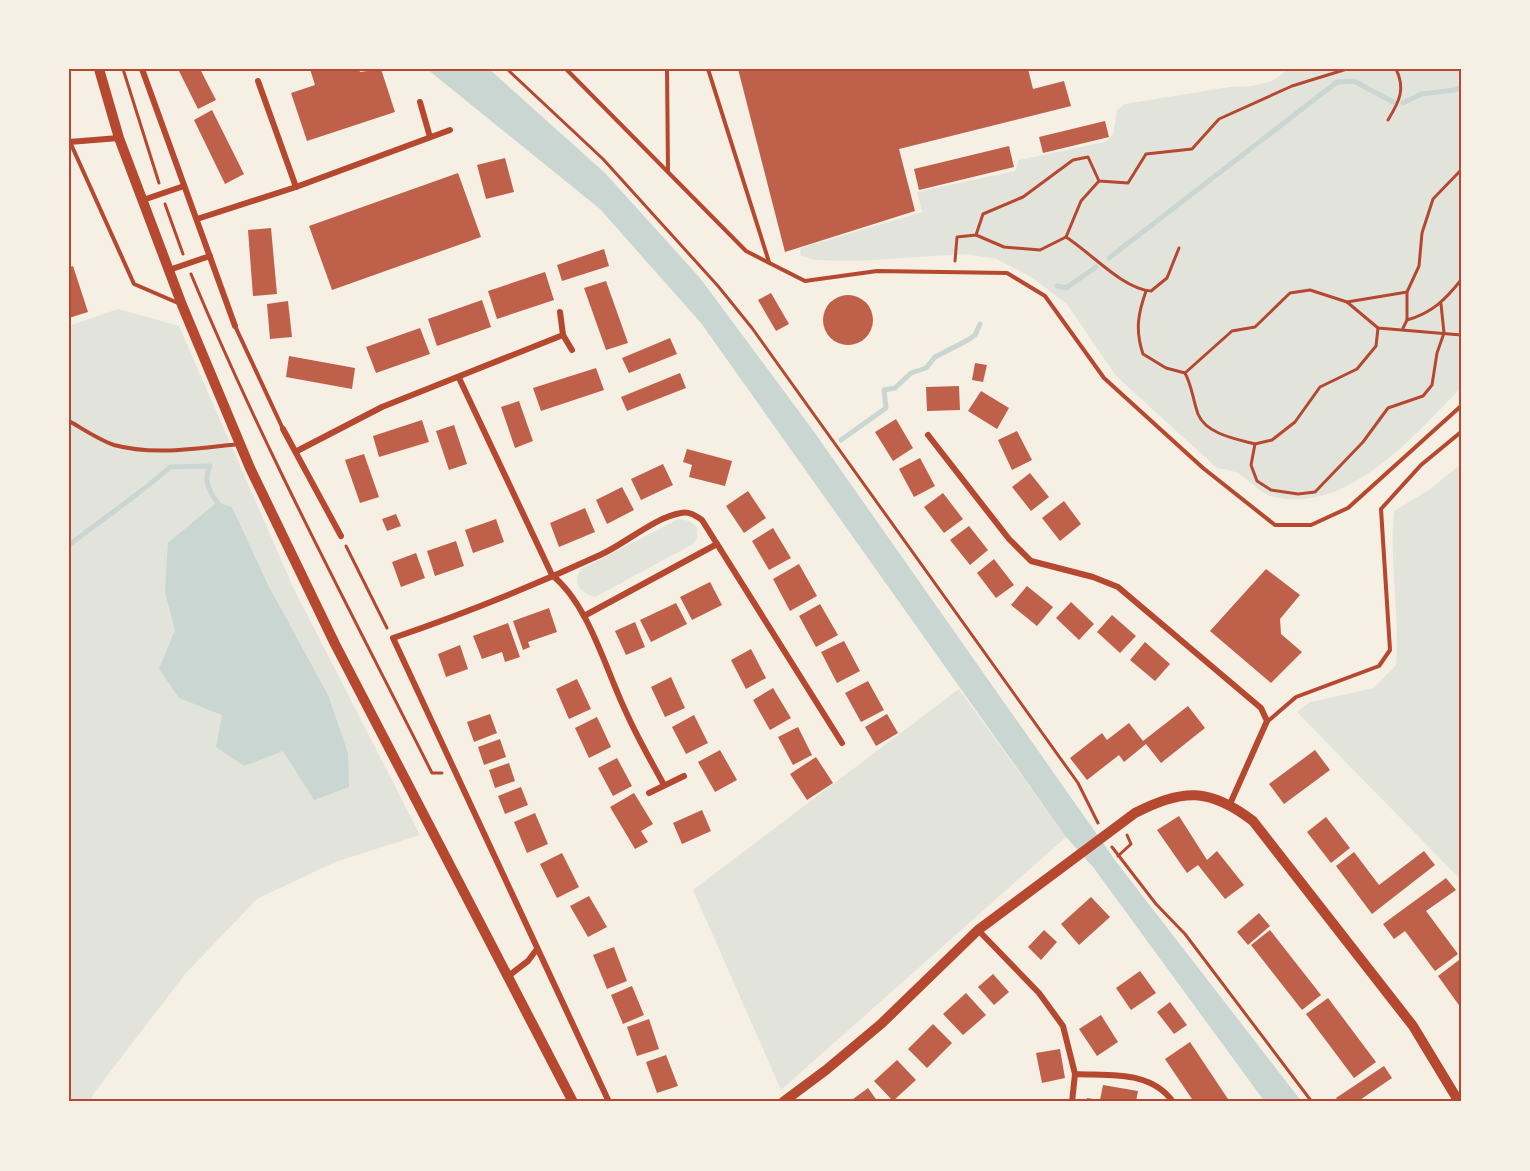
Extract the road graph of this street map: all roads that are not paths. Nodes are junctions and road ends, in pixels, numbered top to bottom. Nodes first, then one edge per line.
1 (99, 69) edge
2 (141, 69) edge
3 (566, 69) edge
4 (667, 69) edge
5 (708, 69) edge
6 (258, 81) dead end
7 (420, 102) dead end
8 (450, 129) dead end
9 (430, 137) junction
10 (119, 138) junction
11 (70, 140) edge
12 (668, 172) junction
13 (184, 186) junction
14 (296, 187) junction
15 (143, 200) junction
16 (197, 219) junction
17 (210, 256) junction
18 (769, 263) junction
19 (169, 270) junction
20 (182, 305) junction
21 (560, 312) dead end
22 (235, 326) joint
23 (563, 335) junction
24 (572, 350) dead end
25 (459, 378) junction
26 (1461, 406) edge
27 (69, 421) edge
28 (283, 429) joint
29 (1461, 432) edge
30 (928, 435) dead end
31 (239, 444) junction
32 (297, 451) junction
33 (341, 536) road end
34 (717, 544) junction
35 (552, 575) junction
36 (584, 616) junction
37 (1267, 721) junction
38 (842, 743) dead end
39 (684, 776) dead end
40 (664, 785) junction
41 (649, 793) dead end
42 (1230, 804) junction
43 (978, 930) junction
44 (537, 949) junction
45 (507, 977) junction
46 (1075, 1074) junction
47 (573, 1102) edge
48 (609, 1102) edge
49 (783, 1102) edge
50 (1072, 1102) edge
51 (1173, 1102) edge
52 (1459, 1102) edge

1 - 10 main road
2 - 13 street
3 - 12 lane
4 - 12 lane
5 - 18 lane
6 - 14 street
7 - 9 street
8 - 9 street
9 - 14 street
10 - 11 street
10 - 15 main road
11 - 20 lane
12 - 18 lane
13 - 15 street
13 - 16 street
14 - 16 street
15 - 19 main road
16 - 17 street
17 - 19 street
17 - 22 street
18 - 26 lane
19 - 20 main road
20 - 31 main road
21 - 23 street
22 - 28 lane
23 - 24 street
23 - 25 street
25 - 32 street
25 - 35 street
27 - 31 lane
28 - 32 street
29 - 37 lane
30 - 37 street
31 - 45 main road
32 - 33 street
34 - 35 street
34 - 36 street
34 - 38 street
35 - 36 street
35 - 44 street
36 - 40 street
37 - 42 street
39 - 40 street
40 - 41 street
42 - 43 main road
42 - 52 main road
43 - 46 street
43 - 49 main road
44 - 45 street
44 - 48 street
45 - 47 main road
46 - 50 street
46 - 51 street

